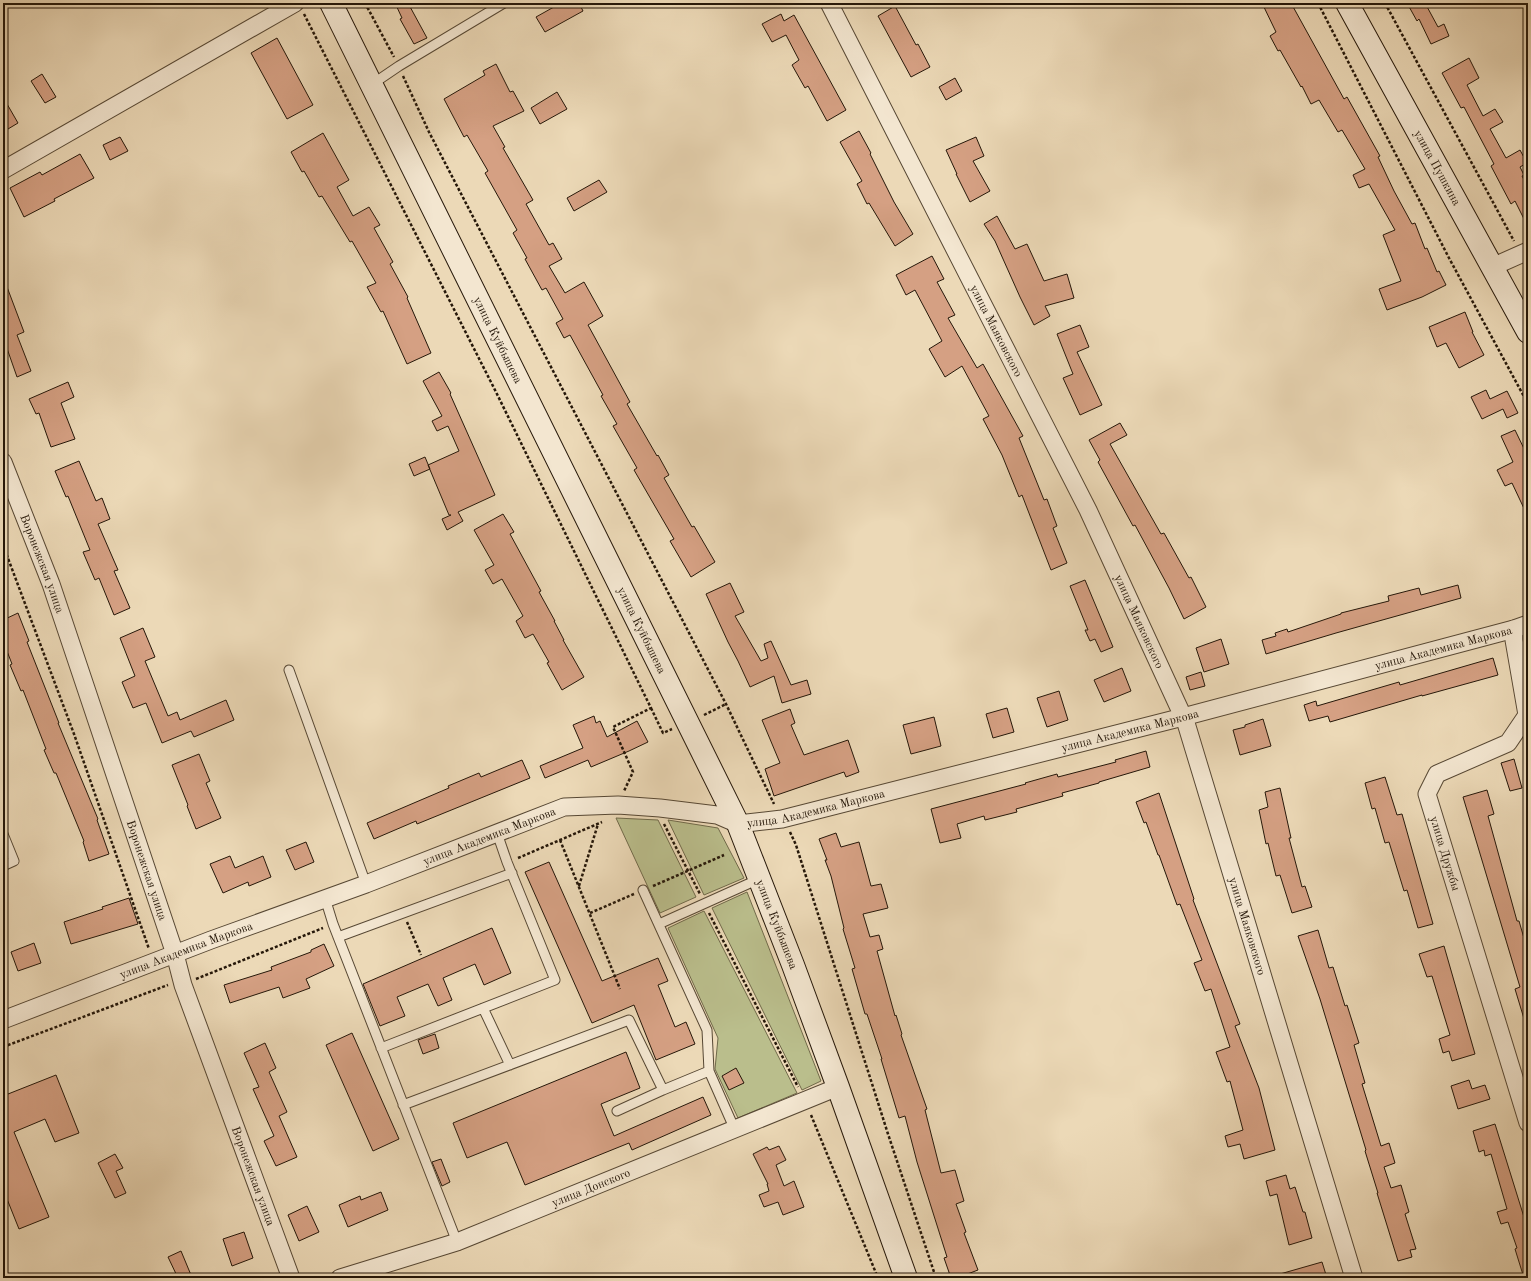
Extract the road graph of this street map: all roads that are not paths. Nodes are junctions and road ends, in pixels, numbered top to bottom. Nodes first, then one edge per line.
1 (331, 3) edge
2 (504, 3) edge
3 (829, 3) edge
4 (1347, 3) edge
5 (298, 7) edge
6 (371, 85) junction
7 (3, 170) edge
8 (1525, 253) edge
9 (1492, 267) junction
10 (1528, 332) edge
11 (3, 462) edge
12 (1521, 627) edge
13 (290, 670) dead end
14 (1183, 717) junction
15 (738, 824) junction
16 (497, 833) junction
17 (3, 834) edge
18 (3, 866) edge
19 (512, 873) junction
20 (759, 879) junction
21 (366, 884) junction
22 (643, 890) road end
23 (325, 898) junction
24 (658, 924) junction
25 (338, 937) junction
26 (175, 954) junction
27 (483, 1008) junction
28 (3, 1020) edge
29 (381, 1048) junction
30 (510, 1065) junction
31 (709, 1071) junction
32 (838, 1087) junction
33 (663, 1090) junction
34 (403, 1105) junction
35 (616, 1111) dead end
36 (1528, 1123) edge
37 (735, 1130) junction
38 (456, 1242) junction
39 (291, 1278) edge
40 (340, 1278) edge
41 (906, 1278) edge
42 (1354, 1278) edge

1 - 6 street, улица Куйбышева
2 - 6 lane
3 - 14 street, улица Маяковского
4 - 9 street, улица Пушкина
5 - 7 street
6 - 15 street, улица Куйбышева
8 - 9 street
9 - 10 street, улица Пушкина
11 - 26 street, Воронежская улица
12 - 14 street, улица Академика Маркова
12 - 36 street, улица Дружбы
13 - 21 lane
14 - 15 street, улица Академика Маркова
14 - 42 street, улица Маяковского
15 - 16 street, улица Академика Маркова
15 - 20 street, улица Куйбышева
16 - 19 lane
16 - 21 street, улица Академика Маркова
17 - 18 lane
19 - 25 lane
19 - 27 lane
20 - 24 lane
20 - 32 street, улица Куйбышева
21 - 23 street, улица Академика Маркова
22 - 24 lane
23 - 25 lane
23 - 26 street, улица Академика Маркова
24 - 31 lane
25 - 29 lane
26 - 28 street, улица Академика Маркова
26 - 39 street, Воронежская улица
27 - 29 lane
27 - 30 lane
29 - 34 lane
30 - 33 lane
30 - 34 lane
31 - 33 lane
31 - 37 lane
32 - 37 street, улица Донского
32 - 41 street, улица Куйбышева
33 - 35 lane
34 - 38 lane
37 - 38 street, улица Донского
38 - 40 street, улица Донского

